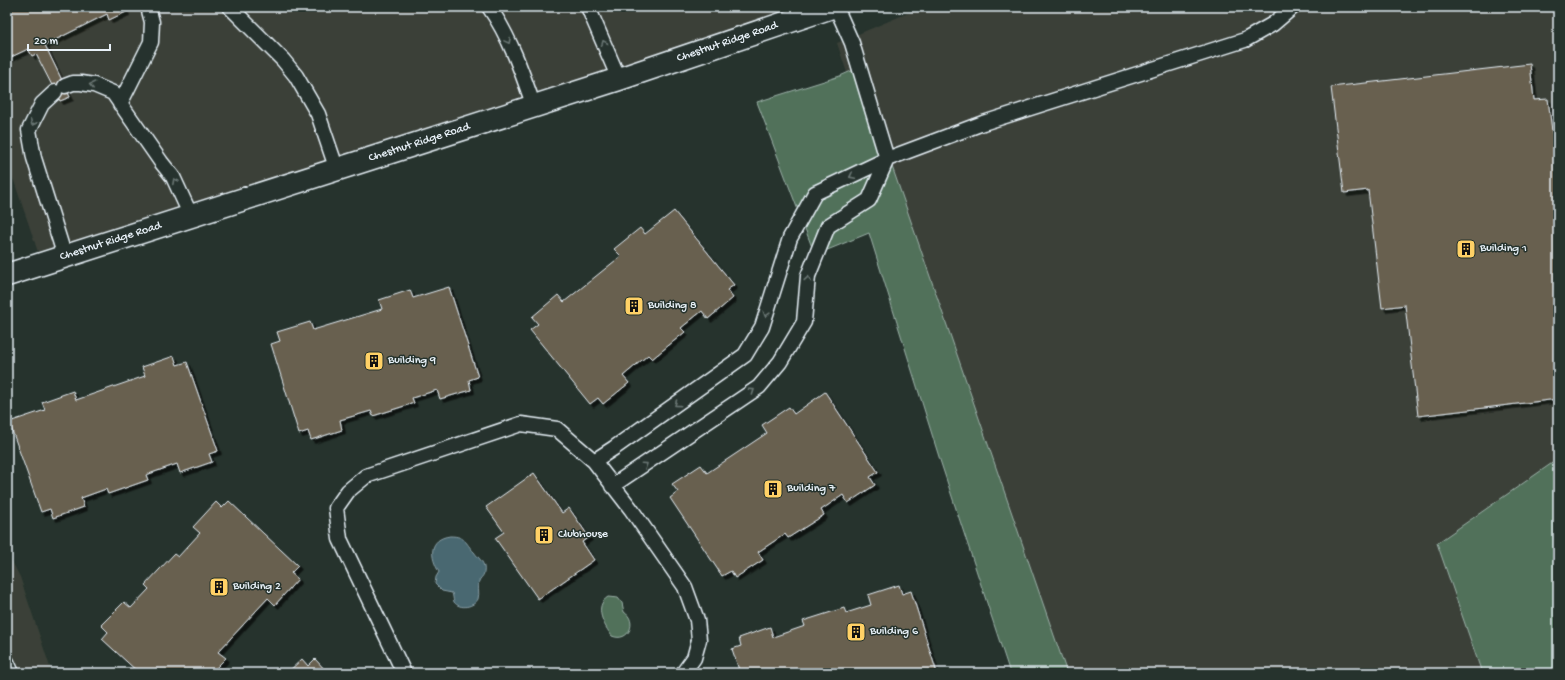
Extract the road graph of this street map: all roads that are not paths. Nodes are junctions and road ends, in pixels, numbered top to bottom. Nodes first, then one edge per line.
1 (148, 7) edge
2 (230, 7) edge
3 (489, 7) edge
4 (588, 7) edge
5 (832, 7) edge
6 (836, 7) edge
7 (1293, 7) edge
8 (619, 79) junction
9 (120, 104) junction
10 (534, 107) junction
11 (887, 159) junction
12 (336, 170) junction
13 (191, 216) junction
14 (65, 257) junction
15 (7, 276) edge
16 (594, 461) junction
17 (612, 486) junction
18 (7, 662) edge
19 (12, 673) edge
20 (404, 673) edge
21 (682, 673) edge

1 - 9 lane
2 - 12 lane
3 -> 10 lane
8 -> 4 lane
5 - 8 main road, Chestnut Ridge Road
6 - 11 lane
7 - 11 lane
8 - 10 main road, Chestnut Ridge Road
13 -> 9 lane
9 -> 14 lane
10 - 12 main road, Chestnut Ridge Road
11 -> 16 lane
17 -> 11 lane
12 - 13 main road, Chestnut Ridge Road
13 - 14 main road, Chestnut Ridge Road
14 - 15 main road, Chestnut Ridge Road
16 - 17 lane
16 - 20 lane
17 - 21 lane
18 - 19 lane

